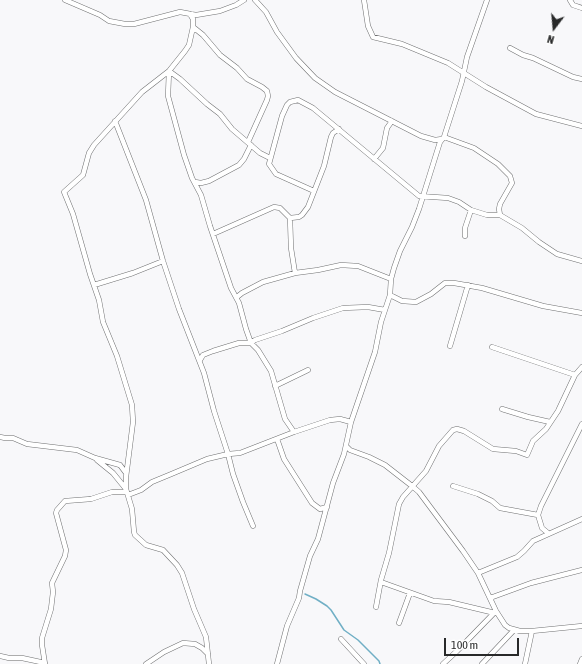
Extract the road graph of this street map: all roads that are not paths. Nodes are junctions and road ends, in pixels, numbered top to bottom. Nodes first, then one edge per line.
1 (65, 0) edge
2 (244, 0) edge
3 (256, 0) edge
4 (364, 0) edge
5 (487, 0) edge
6 (570, 0) edge
7 (582, 8) edge
8 (194, 17) junction
9 (193, 27) junction
10 (510, 48) dead end
11 (169, 71) junction
12 (463, 72) junction
13 (582, 79) edge
14 (115, 121) junction
15 (392, 122) junction
16 (582, 126) edge
17 (339, 129) junction
18 (443, 138) junction
19 (249, 143) junction
20 (270, 158) junction
21 (374, 159) junction
22 (195, 182) junction
23 (201, 183) junction
24 (198, 189) junction
25 (314, 191) junction
26 (422, 197) junction
27 (471, 210) junction
28 (500, 215) junction
29 (290, 218) junction
30 (214, 234) junction
31 (465, 236) dead end
32 (163, 261) junction
33 (582, 261) edge
34 (295, 273) junction
35 (391, 279) junction
36 (94, 285) junction
37 (468, 286) junction
38 (390, 295) junction
39 (237, 297) junction
40 (385, 310) junction
41 (582, 313) edge
42 (253, 341) junction
43 (450, 346) dead end
44 (492, 347) dead end
45 (200, 360) junction
46 (582, 368) edge
47 (308, 370) dead end
48 (575, 375) junction
49 (275, 386) junction
50 (502, 409) dead end
51 (352, 422) junction
52 (550, 422) junction
53 (582, 424) edge
54 (294, 432) junction
55 (0, 437) edge
56 (278, 439) junction
57 (346, 446) junction
58 (350, 450) junction
59 (228, 454) junction
60 (344, 454) junction
61 (95, 458) junction
62 (128, 460) junction
63 (120, 465) junction
64 (126, 473) junction
65 (412, 486) junction
66 (453, 486) dead end
67 (127, 492) junction
68 (327, 507) junction
69 (538, 515) junction
70 (582, 519) edge
71 (253, 526) dead end
72 (548, 534) junction
73 (582, 570) edge
74 (478, 573) junction
75 (381, 582) junction
76 (410, 592) junction
77 (490, 598) junction
78 (376, 607) dead end
79 (496, 612) junction
80 (399, 622) dead end
81 (582, 626) edge
82 (514, 630) junction
83 (532, 631) junction
84 (341, 639) dead end
85 (208, 654) junction
86 (0, 656) edge
87 (582, 659) edge
88 (45, 664) edge
89 (146, 664) edge
90 (209, 664) edge
91 (277, 664) edge
92 (364, 664) edge
93 (443, 664) edge
94 (482, 664) edge
95 (525, 664) edge
96 (580, 664) edge

1 - 8 street
2 - 8 street
3 - 15 street
4 - 12 street
5 - 12 street
6 - 7 street
8 - 9 street
9 - 11 street
9 - 19 street
10 - 13 street
11 - 14 street
11 - 19 street
11 - 22 street
12 - 16 street
12 - 18 street
14 - 32 street
14 - 36 street
15 - 18 street
15 - 21 street
17 - 20 street
17 - 21 street
17 - 25 street
18 - 26 street
18 - 28 street
19 - 20 street
19 - 23 street
20 - 25 street
21 - 26 street
22 - 23 street
22 - 24 street
23 - 24 street
24 - 30 street
25 - 29 street
26 - 27 street
26 - 35 street
27 - 28 street
27 - 31 street
28 - 33 street
29 - 30 street
29 - 34 street
30 - 39 street
32 - 36 street
32 - 45 street
34 - 35 street
34 - 39 street
35 - 38 street
36 - 62 street
37 - 38 street
37 - 41 street
37 - 43 street
38 - 40 street
39 - 42 street
40 - 42 street
40 - 51 street
42 - 45 street
42 - 49 street
44 - 48 street
45 - 59 street
46 - 48 street
47 - 49 street
48 - 52 street
49 - 54 street
50 - 52 street
51 - 54 street
51 - 57 street
52 - 65 street
53 - 69 street
54 - 56 street
55 - 61 street
56 - 59 street
56 - 68 street
57 - 58 street
57 - 60 street
58 - 60 street
58 - 65 street
59 - 67 street
59 - 71 street
60 - 68 street
61 - 63 street
61 - 67 street
62 - 63 street
62 - 64 street
63 - 64 street
64 - 67 street
65 - 74 street
65 - 75 street
66 - 69 street
67 - 85 street
67 - 88 street
68 - 91 street
69 - 72 street
70 - 72 street
72 - 74 street
73 - 77 street
74 - 77 street
75 - 76 street
75 - 78 street
76 - 79 street
76 - 80 street
77 - 79 street
79 - 82 street
79 - 93 street
81 - 83 street
82 - 83 street
82 - 94 street
83 - 95 street
84 - 92 street
85 - 89 street
85 - 90 street
86 - 88 street
87 - 96 street

